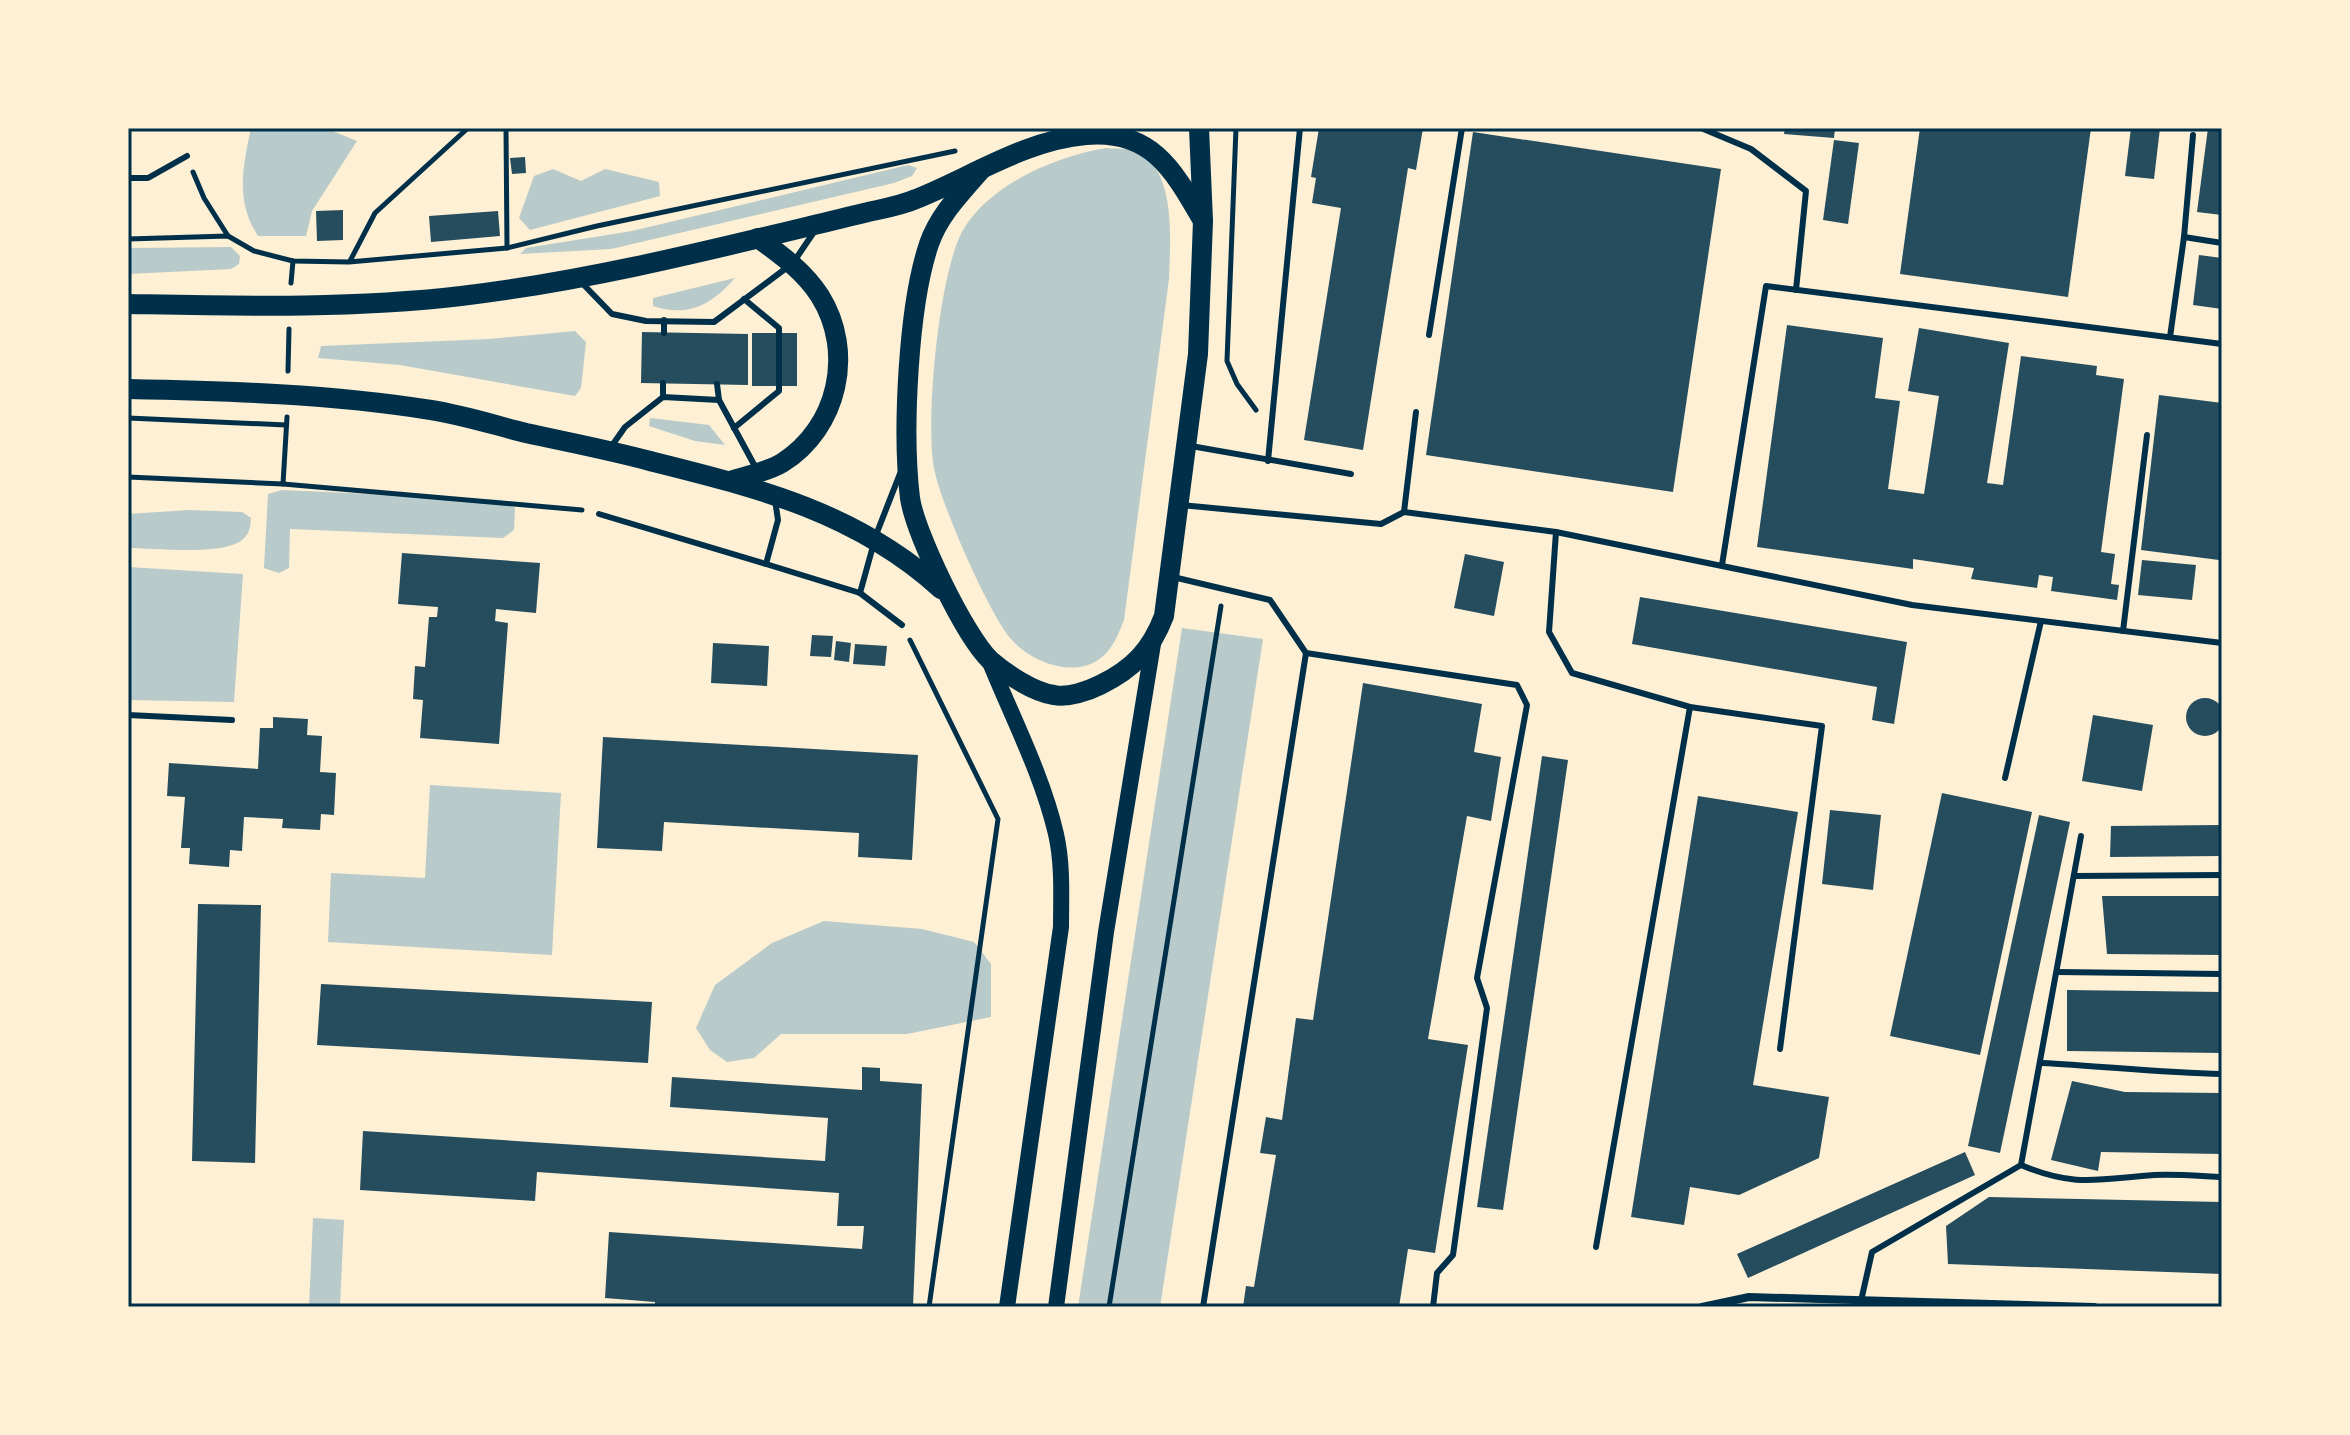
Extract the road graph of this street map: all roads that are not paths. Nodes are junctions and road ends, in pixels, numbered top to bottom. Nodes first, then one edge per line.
1 (1049, 128) edge
2 (1199, 128) edge
3 (1300, 128) edge
4 (1462, 128) edge
5 (1701, 128) edge
6 (2193, 135) dead end
7 (1034, 147) junction
8 (187, 156) road end
9 (981, 170) junction
10 (128, 178) edge
11 (1203, 221) junction
12 (820, 223) junction
13 (2184, 237) junction
14 (758, 238) junction
15 (2222, 243) edge
16 (793, 263) junction
17 (579, 279) junction
18 (1796, 290) junction
19 (744, 299) junction
20 (128, 304) edge
21 (664, 320) junction
22 (714, 322) junction
23 (664, 333) dead end
24 (714, 333) dead end
25 (1429, 335) dead end
26 (2170, 337) junction
27 (2222, 344) edge
28 (663, 383) dead end
29 (717, 384) dead end
30 (128, 389) edge
31 (663, 397) junction
32 (719, 400) junction
33 (1416, 412) dead end
34 (734, 428) junction
35 (2147, 435) dead end
36 (1188, 445) junction
37 (609, 450) junction
38 (908, 453) junction
39 (1268, 461) junction
40 (758, 472) junction
41 (1351, 474) dead end
42 (730, 481) junction
43 (774, 495) junction
44 (1179, 504) junction
45 (1404, 512) junction
46 (599, 514) road end
47 (1556, 532) junction
48 (875, 538) junction
49 (766, 564) junction
50 (1722, 565) junction
51 (1171, 577) junction
52 (860, 593) junction
53 (950, 597) junction
54 (2041, 621) junction
55 (902, 625) road end
56 (2123, 631) junction
57 (2222, 643) edge
58 (1153, 644) junction
59 (1306, 653) junction
60 (988, 658) junction
61 (1690, 707) junction
62 (128, 715) edge
63 (232, 720) dead end
64 (2005, 778) dead end
65 (2081, 836) dead end
66 (2222, 875) edge
67 (2074, 876) junction
68 (2057, 972) junction
69 (2222, 974) edge
70 (1780, 1049) dead end
71 (2042, 1063) junction
72 (2222, 1074) edge
73 (2021, 1165) junction
74 (2222, 1177) edge
75 (1596, 1247) dead end
76 (1861, 1301) junction
77 (1883, 1304) edge
78 (1007, 1307) edge
79 (1056, 1307) edge
80 (1203, 1307) edge
81 (1433, 1307) edge
82 (1702, 1307) edge
83 (2094, 1307) edge

1 - 7 main road
2 - 11 main road
3 - 39 lane
4 - 25 lane
5 - 18 lane
6 - 13 lane
7 - 9 main road
7 - 11 main road
8 - 10 lane
9 - 12 main road
9 - 38 main road
11 - 36 main road
12 - 14 main road
12 - 16 lane
13 - 15 lane
13 - 26 lane
14 - 16 main road
14 - 17 main road
16 - 19 lane
16 - 40 main road
17 - 20 main road
17 - 21 lane
18 - 26 lane
18 - 50 lane
19 - 22 lane
19 - 34 lane
21 - 22 lane
21 - 23 lane
22 - 24 lane
26 - 27 lane
28 - 31 lane
29 - 32 lane
30 - 37 main road
31 - 32 lane
31 - 37 lane
32 - 34 lane
33 - 45 lane
34 - 40 lane
35 - 56 lane
36 - 39 lane
36 - 44 main road
37 - 42 main road
38 - 48 lane
38 - 53 main road
39 - 41 lane
40 - 42 main road
40 - 43 lane
42 - 43 main road
43 - 48 main road
43 - 49 lane
44 - 45 lane
44 - 51 main road
45 - 47 lane
46 - 49 lane
47 - 50 lane
47 - 61 lane
48 - 52 lane
48 - 53 main road
49 - 52 lane
50 - 54 lane
51 - 58 main road
51 - 59 lane
52 - 55 lane
53 - 60 main road
54 - 56 lane
54 - 64 lane
56 - 57 lane
58 - 60 main road
58 - 79 main road
59 - 80 lane
59 - 81 lane
60 - 78 main road
61 - 70 lane
61 - 75 lane
62 - 63 lane
65 - 67 lane
66 - 67 lane
67 - 68 lane
68 - 69 lane
68 - 71 lane
71 - 72 lane
71 - 73 lane
73 - 74 lane
73 - 76 lane
76 - 77 street
76 - 82 street
77 - 83 street

